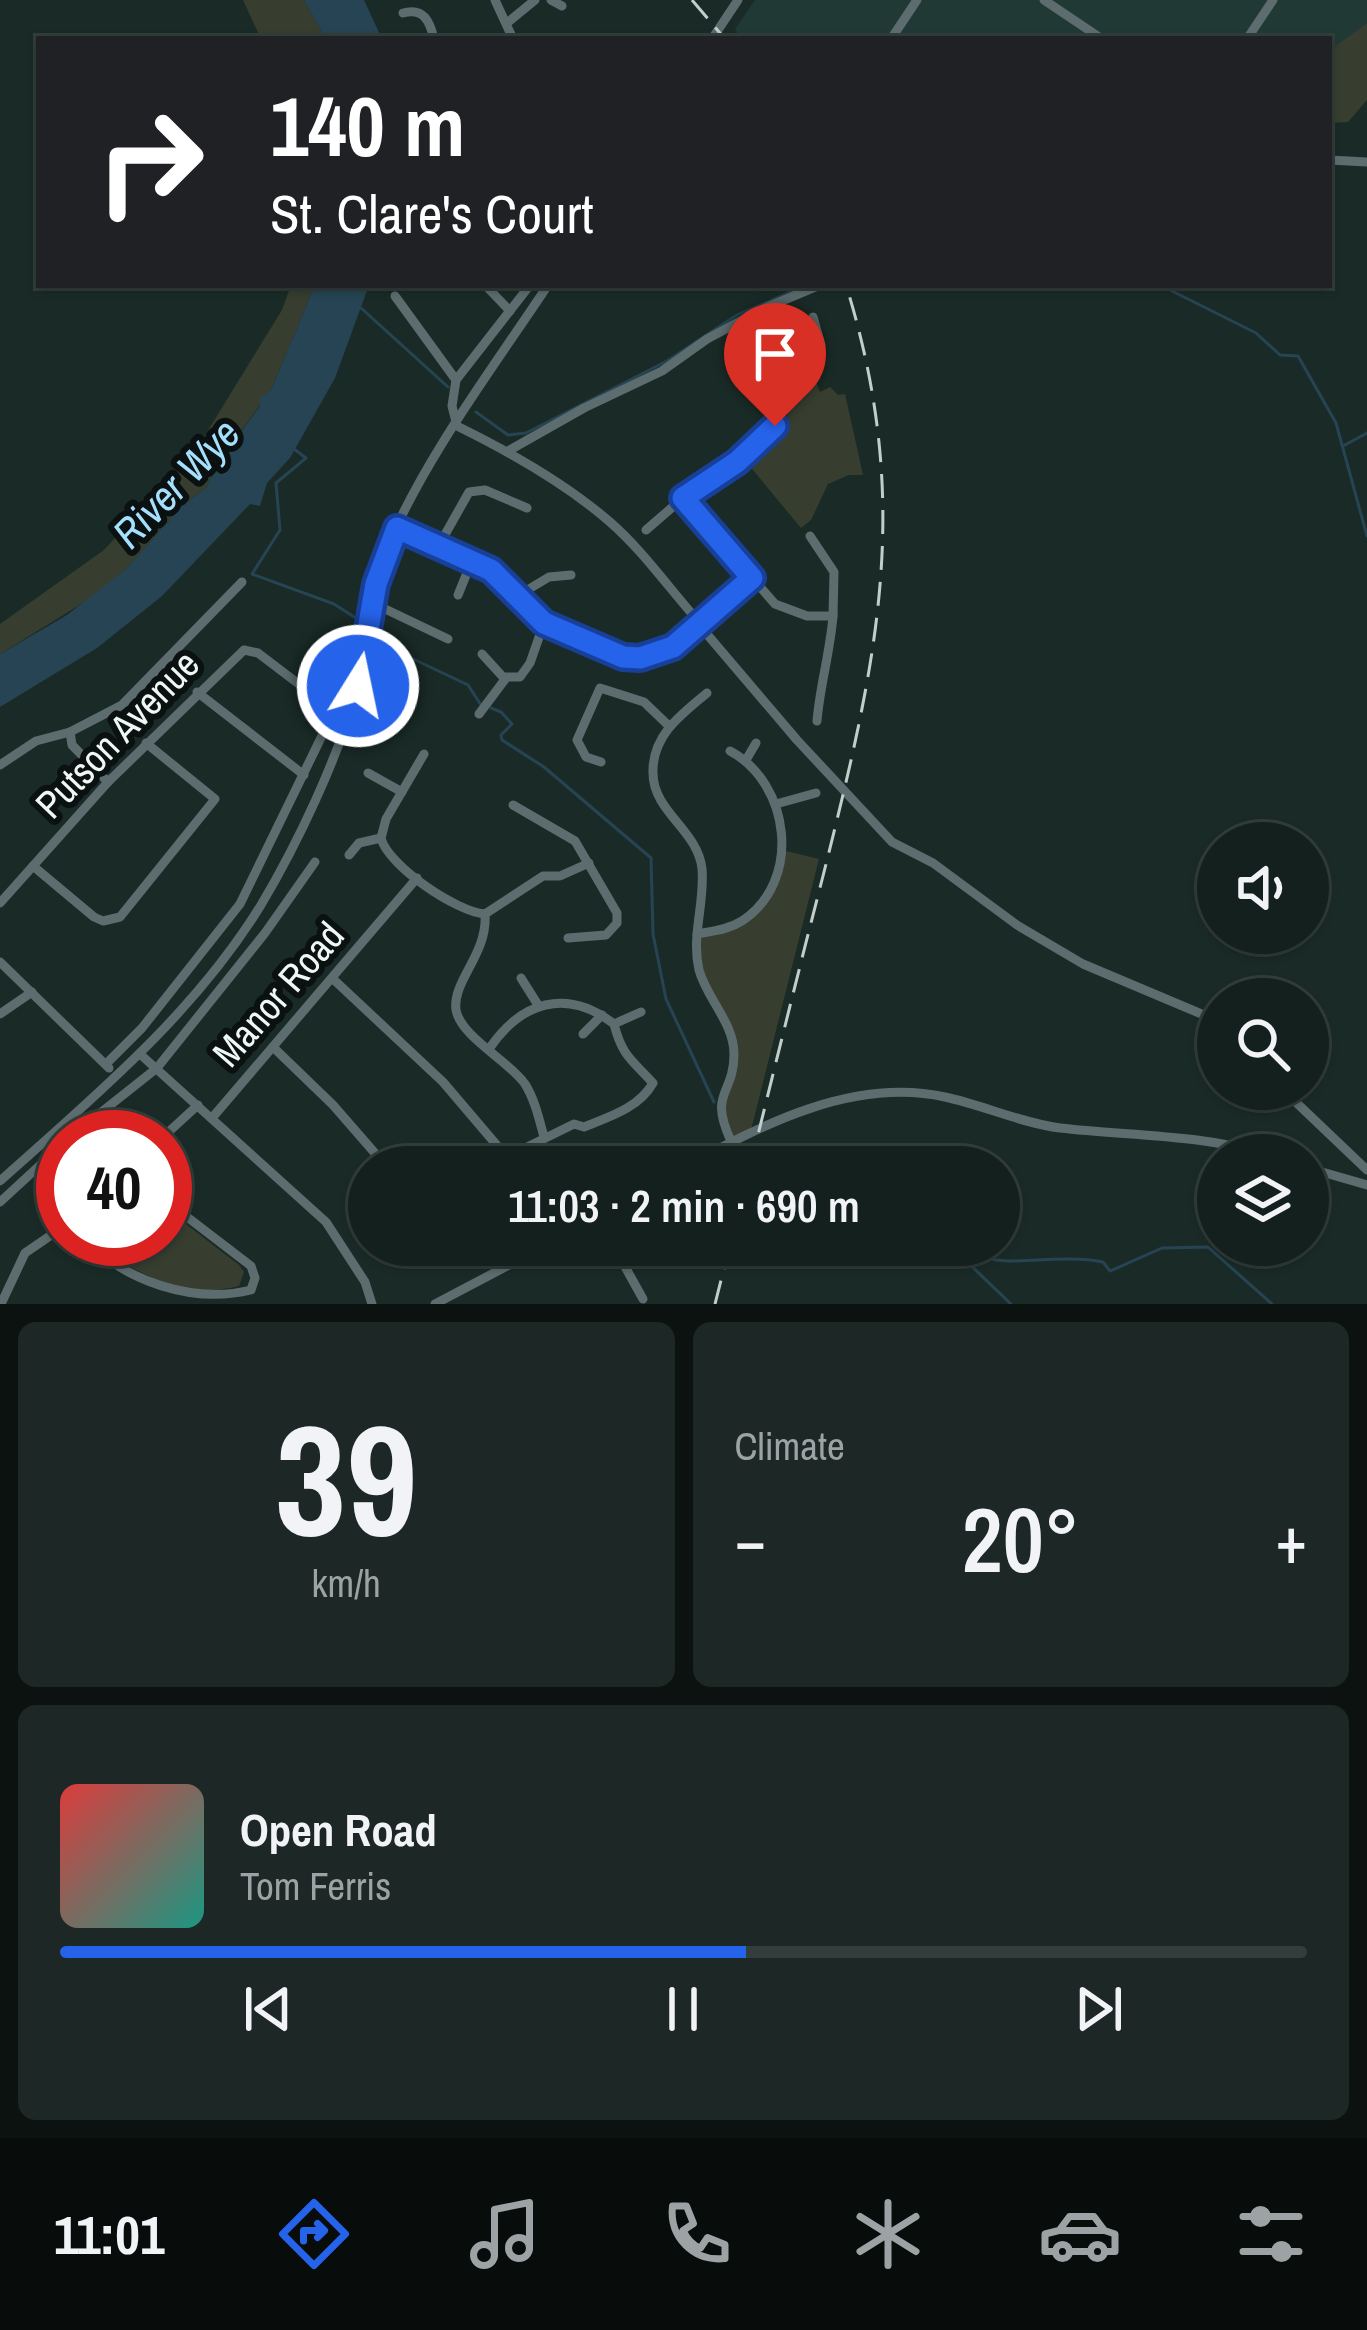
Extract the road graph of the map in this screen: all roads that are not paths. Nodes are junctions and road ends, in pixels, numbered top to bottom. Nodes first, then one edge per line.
1 (495, 0) edge
2 (535, 0) edge
3 (551, 0) edge
4 (737, 0) edge
5 (917, 0) edge
6 (1044, 0) edge
7 (1274, 0) edge
8 (562, 6) dead end
9 (403, 13) dead end
10 (507, 23) junction
11 (433, 36) edge
12 (512, 36) edge
13 (713, 36) edge
14 (893, 36) edge
15 (1098, 36) edge
16 (1249, 36) edge
17 (1332, 160) edge
18 (1367, 162) edge
19 (489, 288) edge
20 (528, 288) edge
21 (546, 288) edge
22 (813, 288) edge
23 (395, 296) dead end
24 (513, 307) junction
25 (529, 313) junction
26 (813, 317) dead end
27 (455, 380) junction
28 (457, 426) junction
29 (508, 451) junction
30 (683, 498) junction
31 (527, 508) dead end
32 (397, 528) junction
33 (646, 530) dead end
34 (810, 536) dead end
35 (438, 548) junction
36 (838, 554) dead end
37 (826, 560) junction
38 (471, 563) junction
39 (571, 574) dead end
40 (752, 578) junction
41 (242, 583) dead end
42 (458, 595) dead end
43 (519, 595) junction
44 (371, 607) junction
45 (693, 615) dead end
46 (833, 616) junction
47 (544, 623) junction
48 (700, 626) junction
49 (448, 639) dead end
50 (482, 654) dead end
51 (506, 678) junction
52 (197, 692) junction
53 (707, 693) dead end
54 (335, 709) junction
55 (350, 712) junction
56 (479, 714) dead end
57 (817, 721) dead end
58 (669, 726) junction
59 (70, 732) junction
60 (146, 743) junction
61 (757, 743) dead end
62 (730, 752) dead end
63 (424, 754) dead end
64 (746, 760) junction
65 (601, 762) dead end
66 (0, 764) edge
67 (368, 773) dead end
68 (304, 775) junction
69 (108, 782) junction
70 (402, 791) junction
71 (816, 793) dead end
72 (776, 804) junction
73 (513, 805) dead end
74 (381, 838) junction
75 (349, 855) dead end
76 (315, 862) dead end
77 (589, 863) junction
78 (33, 866) junction
79 (417, 878) junction
80 (0, 903) edge
81 (485, 914) junction
82 (697, 934) junction
83 (568, 938) dead end
84 (0, 962) edge
85 (332, 978) junction
86 (520, 978) dead end
87 (32, 992) junction
88 (538, 1005) junction
89 (641, 1012) dead end
90 (1197, 1012) edge
91 (0, 1014) edge
92 (602, 1015) junction
93 (614, 1024) junction
94 (583, 1034) dead end
95 (273, 1048) junction
96 (489, 1049) junction
97 (141, 1054) junction
98 (106, 1064) junction
99 (157, 1068) junction
100 (116, 1077) junction
101 (198, 1105) junction
102 (104, 1110) edge
103 (192, 1110) edge
104 (1304, 1110) edge
105 (212, 1118) junction
106 (544, 1137) junction
107 (1197, 1140) edge
108 (731, 1141) junction
109 (369, 1146) edge
110 (497, 1146) edge
111 (528, 1146) edge
112 (722, 1146) edge
113 (36, 1169) edge
114 (1366, 1170) edge
115 (1329, 1174) edge
116 (0, 1181) edge
117 (1363, 1185) edge
118 (0, 1202) edge
119 (192, 1221) edge
120 (36, 1245) edge
121 (120, 1266) edge
122 (507, 1266) edge
123 (625, 1266) edge
124 (643, 1299) dead end
125 (1, 1304) edge
126 (372, 1304) edge
127 (435, 1304) edge

1 - 10 street
2 - 10 street
3 - 8 street
4 - 13 street
5 - 14 street
6 - 15 street
7 - 16 street
9 - 11 street
10 - 12 street
17 - 18 street
19 - 24 street
20 - 24 street
21 - 25 street
22 - 29 street
23 - 27 street
24 - 25 street
24 - 27 street
25 - 28 street
26 - 30 street
27 - 28 street
28 - 29 street
28 - 32 street
29 - 45 street
30 - 33 street
30 - 40 street
31 - 35 street
32 - 35 street
32 - 44 street
34 - 37 street
35 - 38 street
36 - 37 street
37 - 46 street
38 - 42 street
38 - 43 street
39 - 43 street
40 - 46 street
40 - 48 street
41 - 59 street
43 - 47 street
44 - 49 street
44 - 55 street
46 - 57 street
47 - 48 street
47 - 51 street
48 - 90 street
50 - 51 street
51 - 56 street
52 - 54 street, Putson Avenue
52 - 60 street, Putson Avenue
52 - 68 street
53 - 58 street
54 - 55 street, Putson Avenue
54 - 68 street
55 - 97 street
58 - 65 street
58 - 82 street
59 - 66 street
59 - 69 street
60 - 69 street, Putson Avenue
60 - 78 street
61 - 64 street
62 - 64 street
63 - 70 street
64 - 72 street
67 - 70 street
68 - 98 street
69 - 78 street, Putson Avenue
70 - 74 street
71 - 72 street
72 - 82 street
73 - 77 street
74 - 75 street
74 - 79 street
76 - 99 street
77 - 81 street
77 - 83 street
78 - 80 street, Putson Avenue
79 - 81 street
79 - 85 street, Manor Road
81 - 96 street
82 - 108 street
84 - 87 street
85 - 95 street, Manor Road
85 - 110 street
86 - 88 street
87 - 91 street
87 - 98 street
88 - 92 street
88 - 96 street
89 - 93 street
92 - 93 street
92 - 94 street
93 - 106 street
95 - 105 street, Manor Road
95 - 109 street
96 - 106 street
97 - 99 street
97 - 100 street
98 - 100 street
99 - 101 street
99 - 102 street
100 - 116 street
101 - 103 street
101 - 105 street
104 - 114 street
105 - 126 street
106 - 111 street
107 - 108 street
108 - 112 street
113 - 118 street
114 - 117 street
115 - 117 street
119 - 121 street
120 - 125 street
122 - 127 street
123 - 124 street

